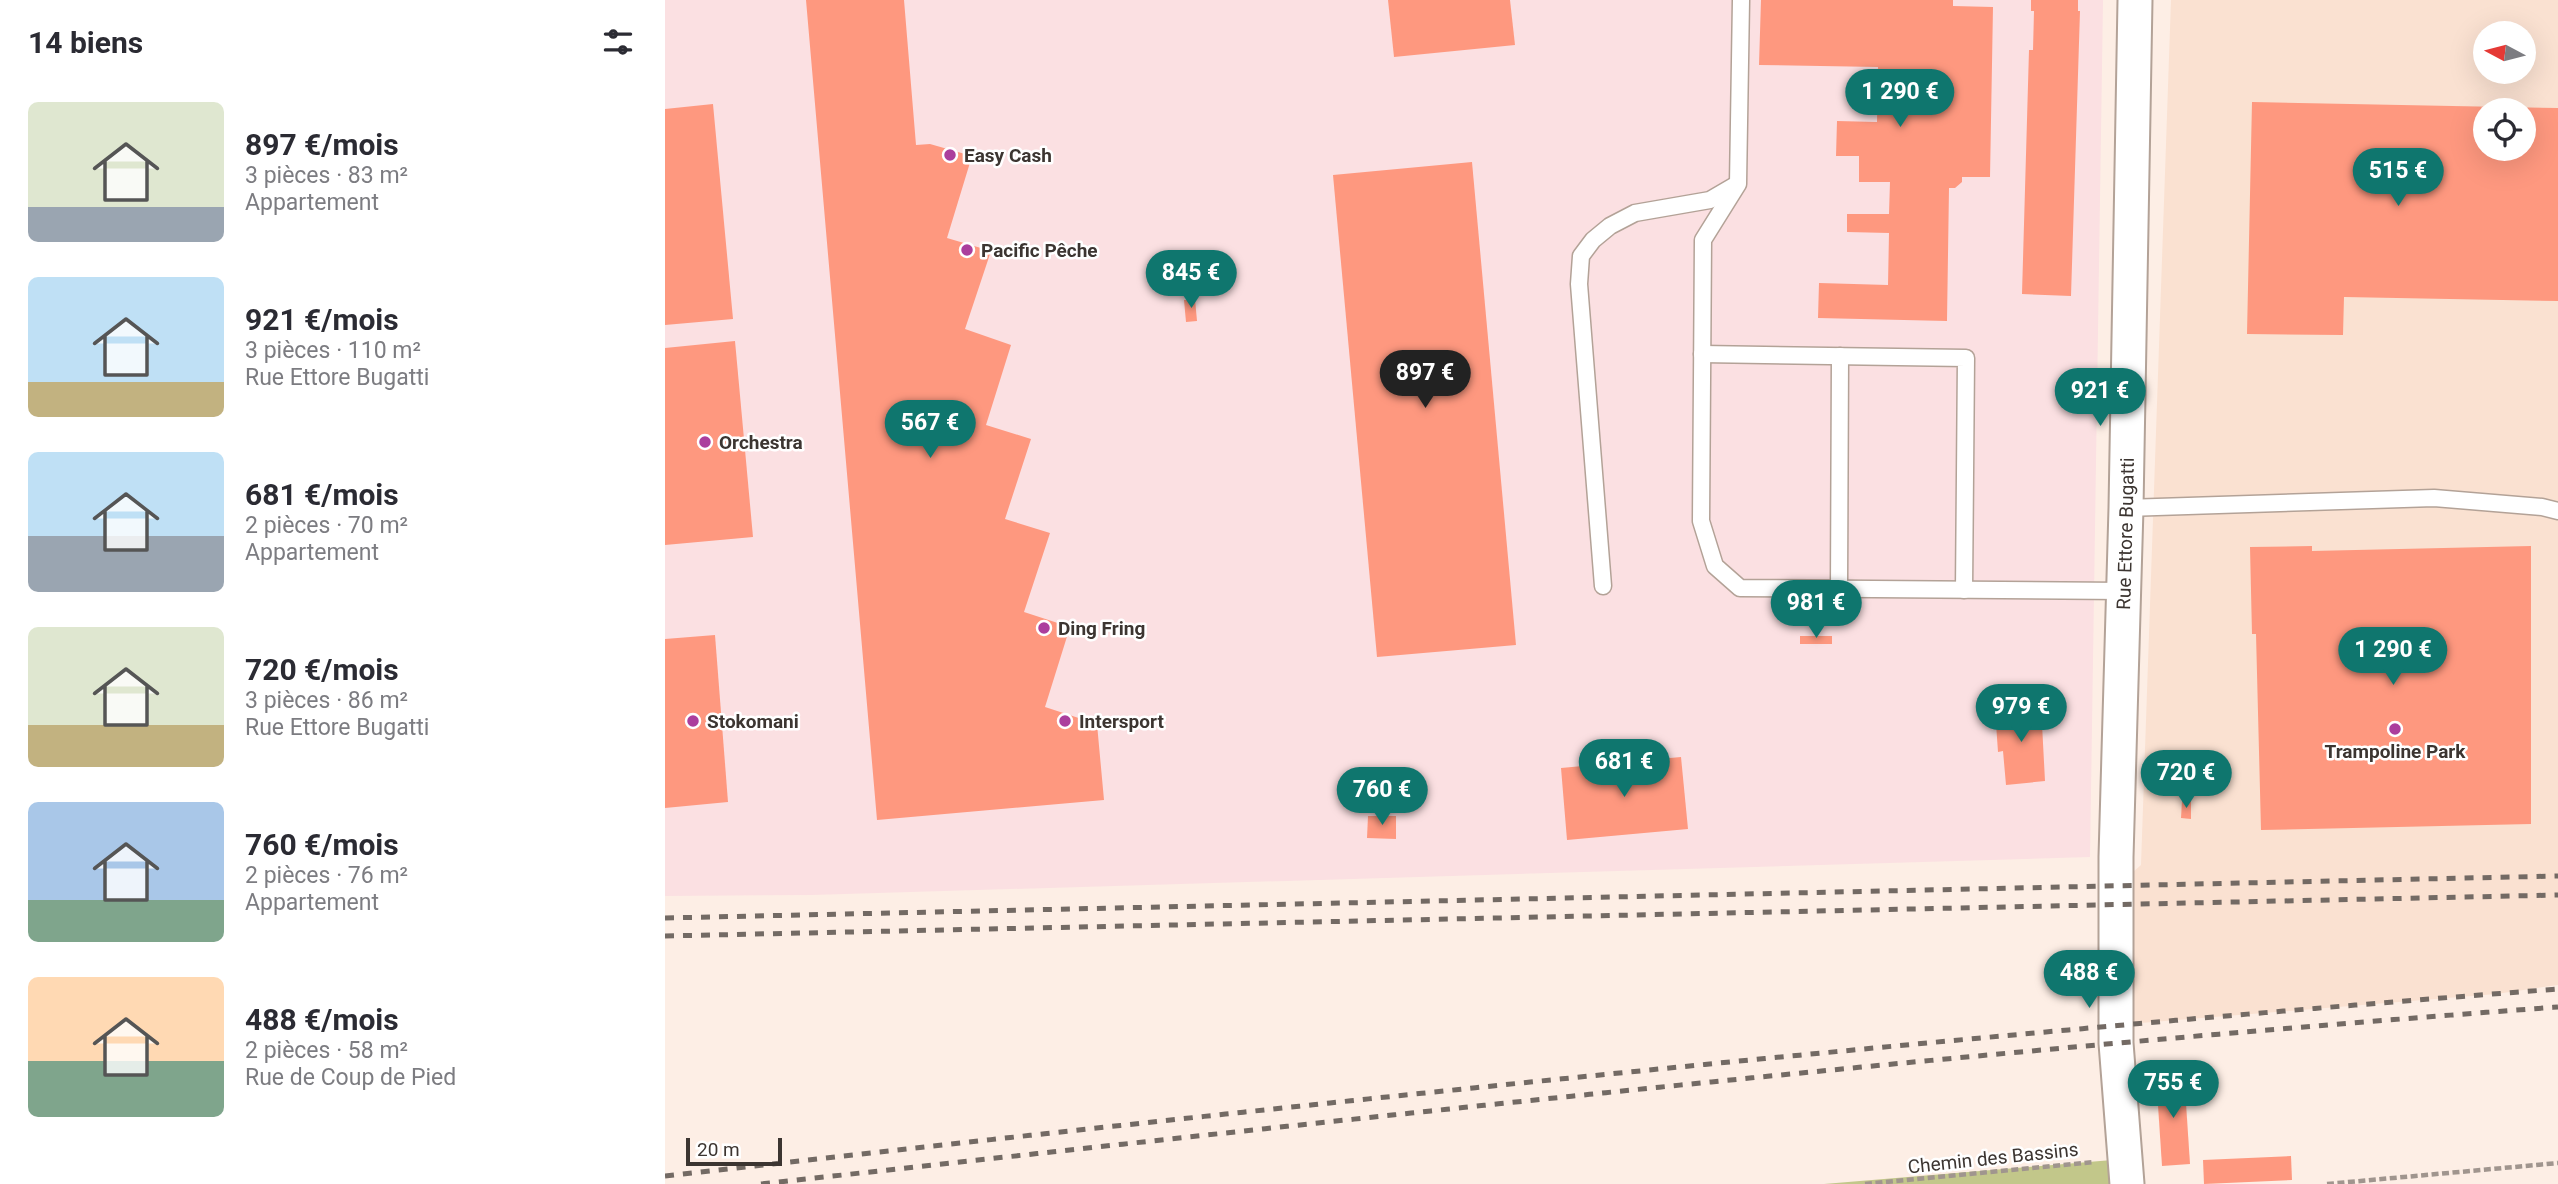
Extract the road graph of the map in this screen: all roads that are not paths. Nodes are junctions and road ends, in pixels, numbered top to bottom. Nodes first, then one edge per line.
1 (1741, 0) edge
2 (2135, 0) edge
3 (1738, 184) junction
4 (1702, 354) junction
5 (1840, 356) junction
6 (2126, 508) junction
7 (2558, 511) edge
8 (1603, 586) dead end
9 (1839, 589) junction
10 (1964, 590) junction
11 (2123, 591) junction
12 (2125, 1171) edge

1 - 3 lane
2 - 6 street, Rue Ettore Bugatti
3 - 4 lane
3 - 8 lane
4 - 5 lane
4 - 9 lane
5 - 9 lane
5 - 10 lane
6 - 7 lane
6 - 11 street, Rue Ettore Bugatti
9 - 10 lane
10 - 11 lane
11 - 12 street, Rue Ettore Bugatti

